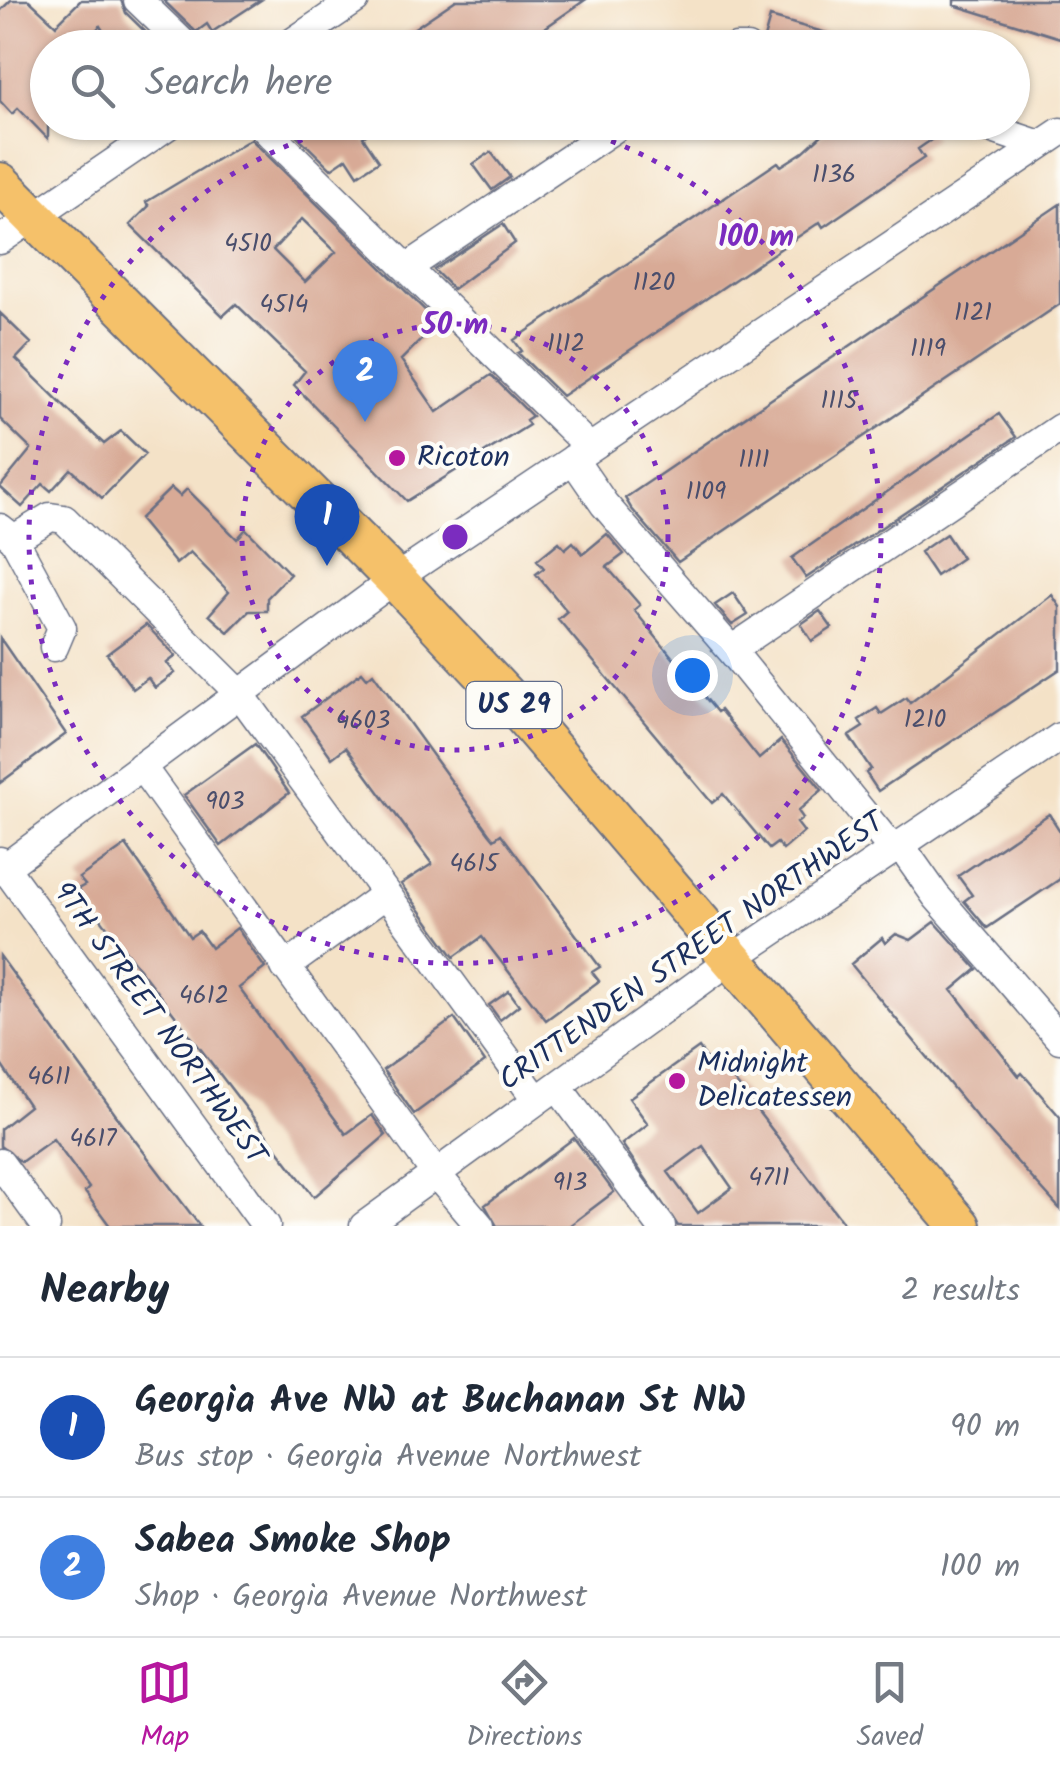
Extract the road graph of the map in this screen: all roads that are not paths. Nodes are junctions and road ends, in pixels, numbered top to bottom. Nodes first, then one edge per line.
1 (138, 0) edge
2 (354, 0) edge
3 (169, 30) edge
4 (310, 30) edge
5 (1050, 138) edge
6 (145, 140) edge
7 (277, 140) edge
8 (597, 140) edge
9 (0, 183) edge
10 (33, 216) junction
11 (0, 240) edge
12 (408, 267) junction
13 (1060, 428) edge
14 (581, 454) junction
15 (7, 534) edge
16 (395, 579) junction
17 (54, 646) dead end
18 (732, 650) junction
19 (240, 694) junction
20 (1060, 737) edge
21 (141, 766) junction
22 (896, 847) junction
23 (2, 866) edge
24 (386, 894) junction
25 (733, 958) junction
26 (286, 967) junction
27 (1060, 1039) edge
28 (547, 1093) junction
29 (3, 1174) edge
30 (436, 1174) junction
31 (46, 1226) edge
32 (266, 1226) edge
33 (364, 1226) edge
34 (480, 1226) edge
35 (662, 1226) edge
36 (960, 1226) edge

1 - 3 street
2 - 4 street
5 - 14 street
6 - 10 street
7 - 12 street
8 - 12 street
9 - 10 highway, US 29
10 - 11 street
10 - 16 highway, US 29
12 - 14 street
13 - 18 street
14 - 16 street
14 - 18 street
15 - 17 street
15 - 19 street
16 - 19 street
16 - 25 highway, US 29
18 - 22 street
19 - 21 street
19 - 24 street
20 - 22 street, CRITTENDEN STREET NORTHWEST
21 - 23 street
21 - 26 street
22 - 25 street, CRITTENDEN STREET NORTHWEST
22 - 27 street
23 - 32 street, 9TH STREET NORTHWEST
24 - 26 street
24 - 28 street
25 - 28 street, CRITTENDEN STREET NORTHWEST
25 - 36 highway, US 29
26 - 30 street
28 - 30 street, CRITTENDEN STREET NORTHWEST
28 - 35 street
29 - 31 street
30 - 33 street, CRITTENDEN STREET NORTHWEST
30 - 34 street

